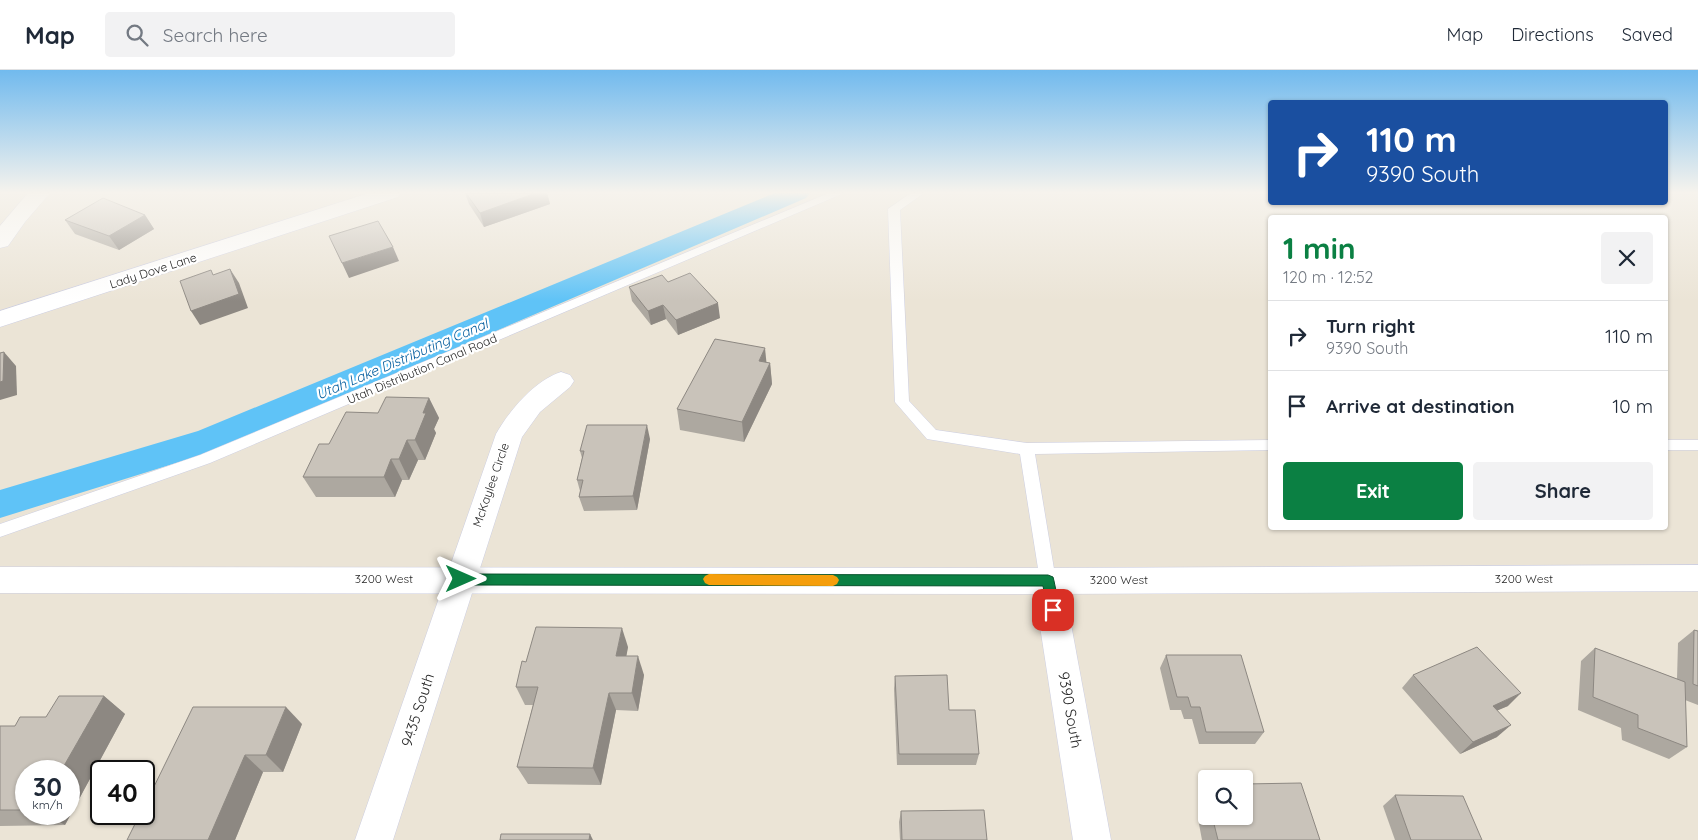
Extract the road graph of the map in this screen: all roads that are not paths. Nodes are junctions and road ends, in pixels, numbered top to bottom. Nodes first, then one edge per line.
1 (9, 229) edge
2 (279, 229) edge
3 (753, 229) edge
4 (895, 229) edge
5 (0, 241) edge
6 (0, 319) edge
7 (562, 381) dead end
8 (1268, 445) edge
9 (1668, 445) edge
10 (1698, 445) edge
11 (1027, 449) junction
12 (0, 531) edge
13 (1698, 578) edge
14 (461, 579) junction
15 (0, 580) edge
16 (1048, 581) junction
17 (374, 840) edge
18 (1092, 840) edge

1 - 5 street
2 - 6 street, Lady Dove Lane
3 - 12 lane, Utah Distribution Canal Road
4 - 11 lane
7 - 14 street, McKaylee Circle
8 - 11 lane
9 - 10 lane
11 - 16 lane
13 - 16 street, 3200 West
14 - 15 street, 3200 West
14 - 16 street, 3200 West
14 - 17 street, 9435 South
16 - 18 street, 9390 South

